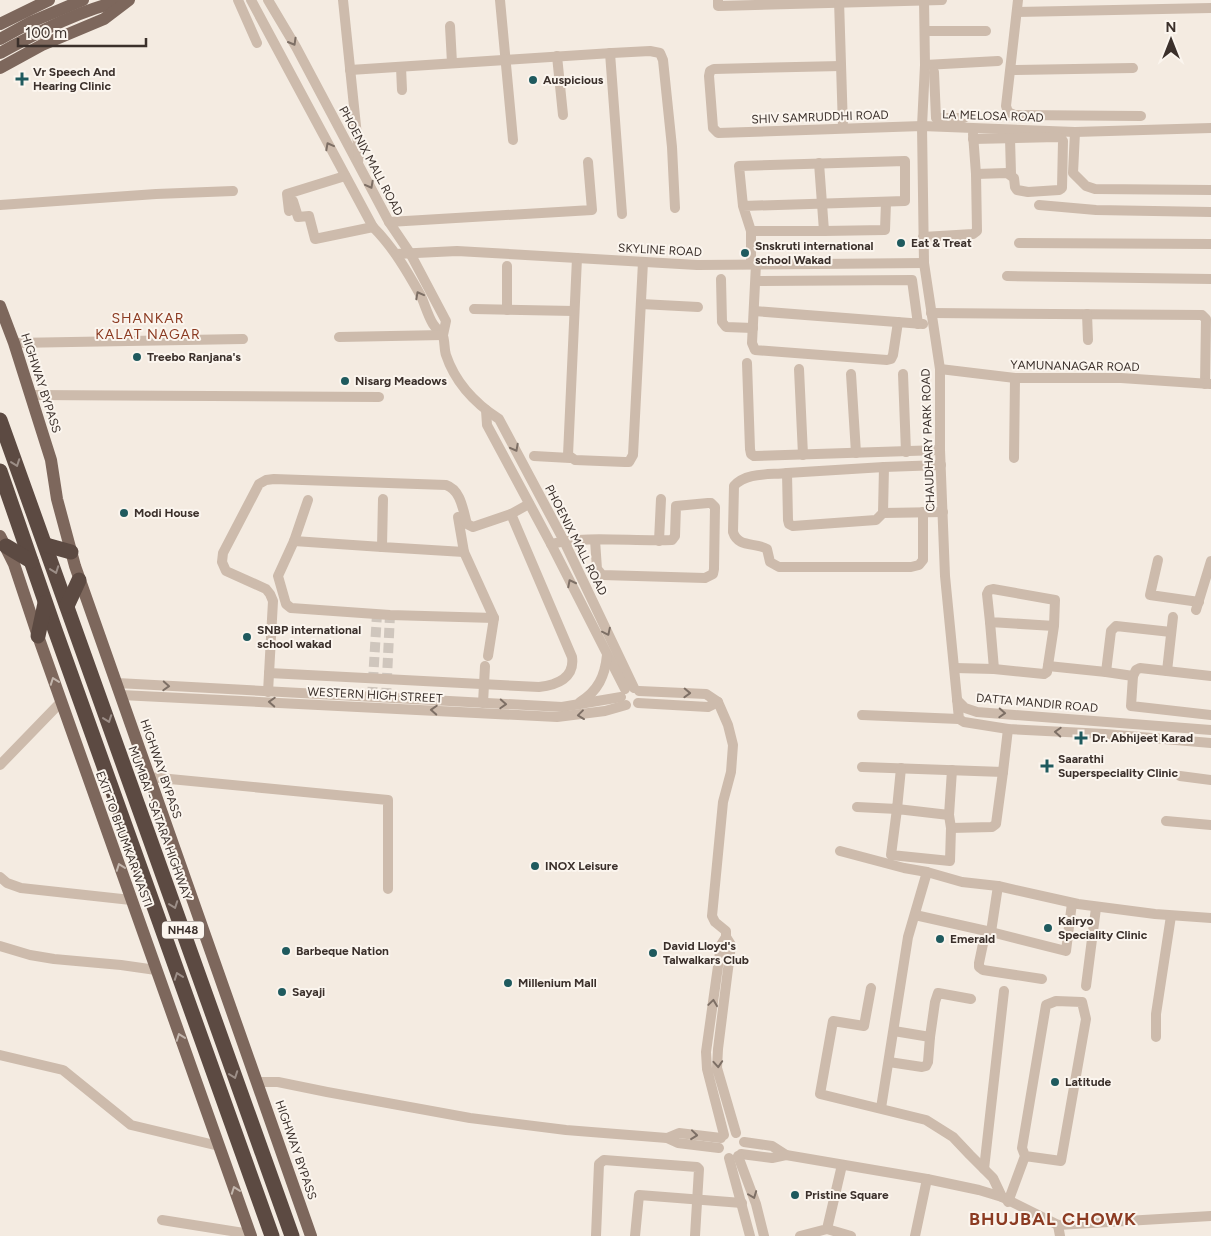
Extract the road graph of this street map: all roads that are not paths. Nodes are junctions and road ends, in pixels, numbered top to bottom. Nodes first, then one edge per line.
1 (49, 0) edge
2 (82, 0) edge
3 (125, 0) edge
4 (129, 0) edge
5 (238, 0) edge
6 (251, 0) edge
7 (268, 0) edge
8 (343, 0) edge
9 (500, 0) edge
10 (718, 0) edge
11 (924, 0) edge
12 (942, 0) edge
13 (1018, 0) edge
14 (840, 1) edge
15 (752, 2) edge
16 (1211, 8) edge
17 (1017, 12) junction
18 (0, 24) edge
19 (450, 26) dead end
20 (925, 31) junction
21 (986, 31) dead end
22 (0, 39) edge
23 (257, 43) dead end
24 (0, 53) edge
25 (610, 53) junction
26 (558, 56) junction
27 (505, 59) junction
28 (998, 61) dead end
29 (452, 63) junction
30 (841, 66) junction
31 (401, 67) junction
32 (0, 68) edge
33 (1133, 68) dead end
34 (964, 69) dead end
35 (350, 70) junction
36 (928, 70) junction
37 (1011, 70) junction
38 (402, 90) dead end
39 (563, 115) dead end
40 (1141, 116) dead end
41 (964, 118) dead end
42 (922, 126) junction
43 (843, 128) junction
44 (1211, 128) edge
45 (1069, 131) junction
46 (973, 133) junction
47 (1010, 138) junction
48 (512, 140) dead end
49 (588, 162) dead end
50 (358, 163) junction
51 (819, 164) junction
52 (976, 174) junction
53 (1011, 174) junction
54 (345, 176) junction
55 (1211, 190) edge
56 (232, 191) dead end
57 (293, 202) dead end
58 (886, 202) junction
59 (905, 202) junction
60 (923, 202) junction
61 (823, 204) junction
62 (0, 205) edge
63 (1039, 205) dead end
64 (743, 206) junction
65 (675, 208) dead end
66 (1211, 212) edge
67 (622, 214) dead end
68 (290, 216) dead end
69 (389, 222) junction
70 (373, 227) junction
71 (751, 231) junction
72 (824, 231) junction
73 (924, 237) junction
74 (1019, 243) dead end
75 (1211, 244) edge
76 (393, 250) junction
77 (410, 253) junction
78 (577, 258) junction
79 (643, 262) junction
80 (754, 264) junction
81 (924, 264) junction
82 (507, 266) dead end
83 (1007, 276) dead end
84 (720, 279) dead end
85 (1211, 279) edge
86 (756, 281) junction
87 (641, 304) junction
88 (0, 306) edge
89 (698, 307) dead end
90 (474, 309) dead end
91 (507, 310) junction
92 (574, 311) junction
93 (754, 311) junction
94 (931, 313) junction
95 (1087, 314) junction
96 (898, 322) junction
97 (918, 324) junction
98 (932, 325) junction
99 (753, 328) junction
100 (443, 335) junction
101 (340, 338) dead end
102 (243, 339) dead end
103 (1088, 340) dead end
104 (14, 343) junction
105 (747, 363) dead end
106 (799, 369) dead end
107 (940, 369) junction
108 (851, 374) dead end
109 (903, 374) dead end
110 (1015, 378) junction
111 (1208, 384) edge
112 (30, 395) junction
113 (379, 397) dead end
114 (486, 410) junction
115 (0, 420) edge
116 (940, 450) junction
117 (906, 452) junction
118 (856, 453) junction
119 (803, 455) junction
120 (534, 456) dead end
121 (570, 458) junction
122 (1014, 458) dead end
123 (940, 465) junction
124 (884, 467) junction
125 (0, 471) edge
126 (787, 474) junction
127 (383, 499) dead end
128 (661, 499) dead end
129 (308, 500) dead end
130 (529, 504) junction
131 (923, 512) junction
132 (943, 512) junction
133 (510, 514) junction
134 (883, 514) junction
135 (458, 517) dead end
136 (595, 540) junction
137 (3, 541) edge
138 (294, 541) junction
139 (564, 541) junction
140 (659, 541) junction
141 (551, 544) junction
142 (46, 545) junction
143 (382, 547) junction
144 (70, 552) junction
145 (464, 552) junction
146 (31, 560) junction
147 (1158, 560) dead end
148 (1211, 561) edge
149 (80, 580) junction
150 (45, 603) junction
151 (593, 603) junction
152 (67, 606) junction
153 (583, 608) junction
154 (1173, 617) dead end
155 (494, 618) junction
156 (990, 622) junction
157 (1054, 626) junction
158 (1171, 632) junction
159 (38, 636) junction
160 (607, 655) junction
161 (1048, 666) junction
162 (955, 668) junction
163 (994, 670) junction
164 (1167, 671) junction
165 (1106, 672) junction
166 (269, 673) junction
167 (1133, 676) junction
168 (1211, 676) edge
169 (484, 684) junction
170 (204, 688) junction
171 (119, 689) junction
172 (268, 692) junction
173 (629, 694) junction
174 (204, 699) junction
175 (957, 700) junction
176 (61, 702) junction
177 (718, 702) junction
178 (377, 703) junction
179 (483, 703) junction
180 (575, 705) junction
181 (1131, 706) junction
182 (465, 707) junction
183 (862, 715) dead end
184 (1211, 715) edge
185 (959, 719) junction
186 (1132, 724) junction
187 (1008, 730) junction
188 (1211, 730) edge
189 (1131, 736) junction
190 (1211, 743) edge
191 (0, 765) edge
192 (862, 767) dead end
193 (901, 768) junction
194 (952, 770) junction
195 (1003, 772) junction
196 (1180, 776) dead end
197 (149, 777) junction
198 (1211, 780) edge
199 (857, 807) dead end
200 (897, 809) junction
201 (949, 815) junction
202 (1166, 821) dead end
203 (1211, 825) edge
204 (950, 828) junction
205 (840, 851) dead end
206 (927, 872) junction
207 (0, 877) edge
208 (998, 886) junction
209 (388, 889) dead end
210 (132, 900) junction
211 (1072, 903) junction
212 (1096, 908) junction
213 (915, 915) junction
214 (1171, 916) junction
215 (1211, 918) edge
216 (991, 932) junction
217 (726, 937) junction
218 (0, 946) edge
219 (156, 970) junction
220 (1042, 979) dead end
221 (1086, 986) dead end
222 (871, 988) dead end
223 (1004, 991) dead end
224 (970, 999) dead end
225 (894, 1031) junction
226 (930, 1037) junction
227 (1156, 1037) dead end
228 (0, 1055) edge
229 (889, 1062) junction
230 (257, 1082) junction
231 (881, 1108) junction
232 (736, 1134) junction
233 (722, 1140) junction
234 (744, 1142) junction
235 (219, 1146) junction
236 (786, 1155) junction
237 (736, 1156) junction
238 (1025, 1156) junction
239 (842, 1165) junction
240 (984, 1168) junction
241 (927, 1179) junction
242 (698, 1199) junction
243 (1005, 1200) junction
244 (742, 1203) junction
245 (1211, 1216) edge
246 (162, 1220) dead end
247 (1058, 1225) junction
248 (834, 1233) edge
249 (251, 1235) edge
250 (272, 1236) edge
251 (292, 1236) edge
252 (311, 1236) edge
253 (596, 1236) edge
254 (636, 1236) edge
255 (695, 1236) edge
256 (750, 1236) edge
257 (764, 1236) edge
258 (800, 1236) edge
259 (851, 1236) edge
260 (915, 1236) edge
261 (1060, 1236) edge

1 - 18 main road
2 - 22 main road
3 - 24 main road
4 - 32 main road
5 - 23 street
54 -> 6 street
7 -> 50 street, PHOENIX MALL ROAD
8 - 35 street
9 - 27 street
10 - 15 street
11 - 12 street
11 - 14 street
11 - 20 street, CHAUDHARY PARK ROAD
13 - 17 street
14 - 15 street
14 - 30 street
16 - 17 street
17 - 37 street
19 - 29 street
20 - 21 street
20 - 36 street, CHAUDHARY PARK ROAD
25 - 26 street
25 - 65 street
25 - 67 street
26 - 27 street
26 - 39 street
27 - 29 street
27 - 48 street
28 - 36 street
29 - 31 street
30 - 43 street
30 - 43 street, SHIV SAMRUDDHI ROAD
31 - 35 street
31 - 38 street
33 - 37 street
34 - 36 street
35 - 50 street
36 - 41 street
36 - 42 street, CHAUDHARY PARK ROAD
37 - 40 street
42 - 43 street, SHIV SAMRUDDHI ROAD
42 - 46 street, LA MELOSA ROAD
42 - 60 street, CHAUDHARY PARK ROAD
44 - 45 street, LA MELOSA ROAD
45 - 46 street, LA MELOSA ROAD
45 - 55 street
46 - 47 street
46 - 52 street
47 - 53 street
47 - 53 street
49 - 69 street
50 -> 69 street, PHOENIX MALL ROAD
51 - 59 street
51 - 61 street
51 - 64 street
52 - 53 street
52 - 73 street
54 - 68 street
54 - 70 street
56 - 62 street
57 - 70 street
58 - 59 street
58 - 61 street
58 - 72 street
59 - 60 street
60 - 73 street, CHAUDHARY PARK ROAD
61 - 64 street
61 - 72 street
63 - 66 street
64 - 71 street
69 - 77 street, PHOENIX MALL ROAD
70 - 76 street
71 - 72 street
71 - 80 street
73 - 81 street, CHAUDHARY PARK ROAD
74 - 75 street
76 - 77 street, SKYLINE ROAD
100 -> 76 street
77 - 78 street, SKYLINE ROAD
77 - 100 street, PHOENIX MALL ROAD
78 - 79 street, SKYLINE ROAD
78 - 92 street
79 - 80 street, SKYLINE ROAD
79 - 87 street
80 - 81 street, SKYLINE ROAD
80 - 86 street
81 - 94 street, CHAUDHARY PARK ROAD
82 - 91 street
83 - 85 street
84 - 99 street
86 - 93 street
86 - 97 street
87 - 89 street
87 - 121 street
88 - 104 main road, HIGHWAY BYPASS
90 - 91 street
91 - 92 street
92 - 121 street
93 - 96 street
93 - 99 street
94 - 95 street
94 - 98 street, CHAUDHARY PARK ROAD
95 - 103 street
95 - 111 street
96 - 97 street
96 - 99 street
97 - 98 street
98 - 107 street, CHAUDHARY PARK ROAD
100 - 101 street
100 - 114 street, PHOENIX MALL ROAD
102 - 104 street
104 - 112 main road, HIGHWAY BYPASS
105 - 119 street
106 - 119 street
107 - 110 street, YAMUNANAGAR ROAD
107 - 116 street, CHAUDHARY PARK ROAD
108 - 118 street
109 - 117 street
110 - 111 street, YAMUNANAGAR ROAD
110 - 122 street
112 - 113 street
112 - 144 main road, HIGHWAY BYPASS
114 - 130 street, PHOENIX MALL ROAD
114 -> 139 street, PHOENIX MALL ROAD
115 -> 142 highway, MUMBAI - SATARA HIGHWAY / NH48
116 - 117 street
116 - 123 street, CHAUDHARY PARK ROAD
117 - 118 street
118 - 119 street
120 - 121 street
123 - 124 street
123 - 132 street, CHAUDHARY PARK ROAD
124 - 126 street
124 - 134 street
125 - 146 highway, NH48
126 - 131 street
126 - 134 street
127 - 143 street
128 - 140 street
129 - 138 street
130 - 133 street
130 - 141 street, PHOENIX MALL ROAD
131 - 132 street
131 - 134 street
132 - 162 street, CHAUDHARY PARK ROAD
133 - 166 street
133 - 169 street
135 - 145 street
136 - 139 street
136 - 140 street
136 - 140 street
137 - 146 highway
137 - 159 main road, EXIT TO BHUMKAR WASTI
138 - 143 street
138 - 155 street
139 - 141 street
139 - 151 street, PHOENIX MALL ROAD
153 -> 141 street, PHOENIX MALL ROAD
142 - 144 highway
142 -> 152 highway, MUMBAI - SATARA HIGHWAY / NH48
143 - 145 street
144 - 149 main road, HIGHWAY BYPASS
145 - 155 street
146 - 150 highway, NH48
147 - 148 street
149 - 152 highway
149 - 171 main road, HIGHWAY BYPASS
150 - 159 highway
250 -> 150 highway, NH48
151 - 153 street
151 -> 173 street, PHOENIX MALL ROAD
152 -> 251 highway, MUMBAI - SATARA HIGHWAY / NH48
153 - 160 street, PHOENIX MALL ROAD
154 - 158 street
155 - 169 street
156 - 157 street
156 - 157 street
156 - 163 street
157 - 161 street
158 - 164 street
158 - 165 street
176 -> 159 main road, EXIT TO BHUMKAR WASTI
160 - 173 street, PHOENIX MALL ROAD
160 - 180 street
161 - 163 street
161 - 165 street
162 - 163 street
162 - 175 street, CHAUDHARY PARK ROAD
164 - 167 street
164 - 168 street
165 - 167 street
166 - 169 street
166 - 172 street
167 - 181 street
169 - 179 street
171 -> 170 street, WESTERN HIGH STREET
170 - 172 street, WESTERN HIGH STREET
170 - 174 street
171 - 174 street, WESTERN HIGH STREET
171 - 197 main road, HIGHWAY BYPASS
172 - 178 street, WESTERN HIGH STREET
173 -> 177 street
173 - 177 street
173 - 180 street, WESTERN HIGH STREET
173 -> 182 street, WESTERN HIGH STREET
178 -> 174 street, WESTERN HIGH STREET
175 - 185 street, DATTA MANDIR ROAD
175 -> 186 street, DATTA MANDIR ROAD
176 - 191 street
210 -> 176 main road, EXIT TO BHUMKAR WASTI
177 - 217 street
178 - 182 street, WESTERN HIGH STREET
179 -> 180 street, WESTERN HIGH STREET
179 - 182 street, WESTERN HIGH STREET
181 - 184 street
181 - 186 street
183 - 185 street
185 - 187 street, DATTA MANDIR ROAD
186 - 188 street, DATTA MANDIR ROAD
186 - 189 street
189 -> 187 street, DATTA MANDIR ROAD
187 - 195 street
189 - 190 street, DATTA MANDIR ROAD
192 - 193 street
193 - 194 street
193 - 200 street
194 - 195 street
194 - 201 street
195 - 204 street
196 - 198 street
197 - 209 street
197 - 230 main road, HIGHWAY BYPASS
199 - 200 street
200 - 201 street
200 - 204 street
201 - 204 street
202 - 203 street
205 - 206 street
206 - 208 street
206 - 213 street
207 - 210 street
208 - 211 street
208 - 216 street
210 - 219 main road, EXIT TO BHUMKAR WASTI
211 - 212 street
211 - 216 street
212 - 214 street
212 - 221 street
213 - 216 street
213 - 225 street
214 - 215 street
214 - 227 street
216 - 220 street
217 -> 232 street
233 -> 217 street
218 - 219 street
235 -> 219 main road, EXIT TO BHUMKAR WASTI
222 - 231 street
223 - 240 street
224 - 226 street
225 - 226 street
225 - 229 street
226 - 229 street
228 - 235 street
229 - 231 street
230 - 233 street
230 - 252 main road, HIGHWAY BYPASS
231 - 240 street
232 - 233 street
232 - 234 street
233 - 237 street
234 - 236 street
234 - 237 street
249 -> 235 main road, EXIT TO BHUMKAR WASTI
236 - 237 street
236 - 239 street
237 - 244 street
237 -> 257 street
238 - 238 street
238 - 243 street
239 - 241 street
239 - 248 street
240 - 243 street
241 - 243 street
241 - 260 street
242 - 244 street
242 - 253 street
242 - 254 street
242 - 255 street
243 - 247 street
244 - 256 street
245 - 247 street
246 - 249 street
247 - 261 street
248 - 258 street
248 - 259 street

